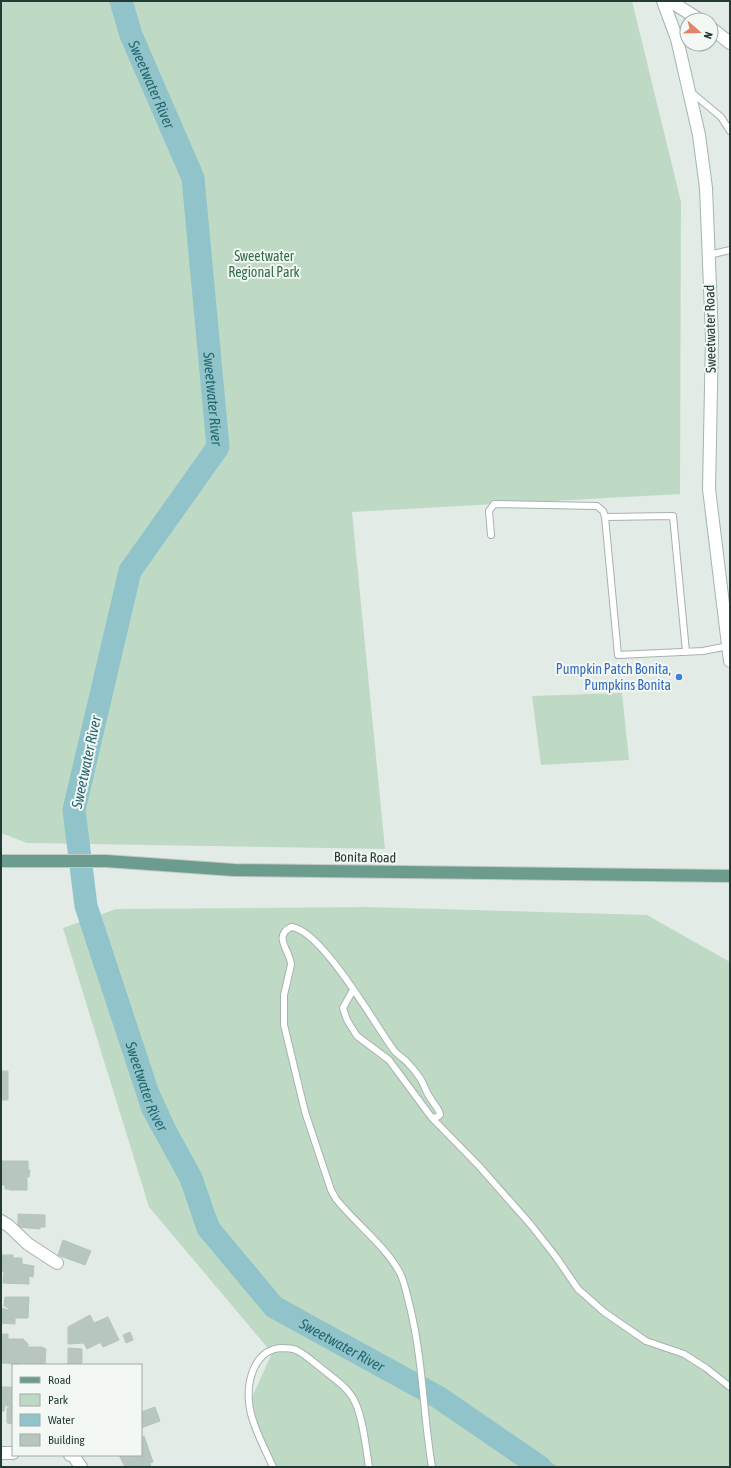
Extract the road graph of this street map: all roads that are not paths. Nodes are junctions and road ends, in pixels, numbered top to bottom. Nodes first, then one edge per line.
1 (663, 1) edge
2 (670, 1) edge
3 (687, 12) edge
4 (719, 34) edge
5 (730, 43) edge
6 (688, 90) junction
7 (730, 131) edge
8 (730, 250) edge
9 (709, 255) junction
10 (605, 517) junction
11 (491, 535) dead end
12 (728, 646) junction
13 (686, 652) junction
14 (730, 661) edge
15 (4, 862) edge
16 (730, 876) edge
17 (353, 990) junction
18 (432, 1118) junction
19 (1, 1221) edge
20 (57, 1262) dead end
21 (730, 1387) edge
22 (1, 1453) edge
23 (12, 1453) edge
24 (74, 1456) edge
25 (81, 1467) edge
26 (273, 1467) edge
27 (369, 1467) edge
28 (432, 1467) edge

1 - 6 main road, Sweetwater Road
2 - 3 main road
4 - 5 main road
6 - 7 lane
6 - 9 main road, Sweetwater Road
8 - 9 lane
9 - 12 main road, Sweetwater Road
10 - 11 lane
10 - 13 lane
10 - 13 lane
12 - 13 lane
12 - 14 main road, Sweetwater Road
15 - 16 main road, Bonita Road
17 - 18 lane
17 - 18 lane
17 - 28 lane
18 - 21 lane
19 - 20 main road
22 - 23 main road
24 - 25 main road
26 - 27 lane

